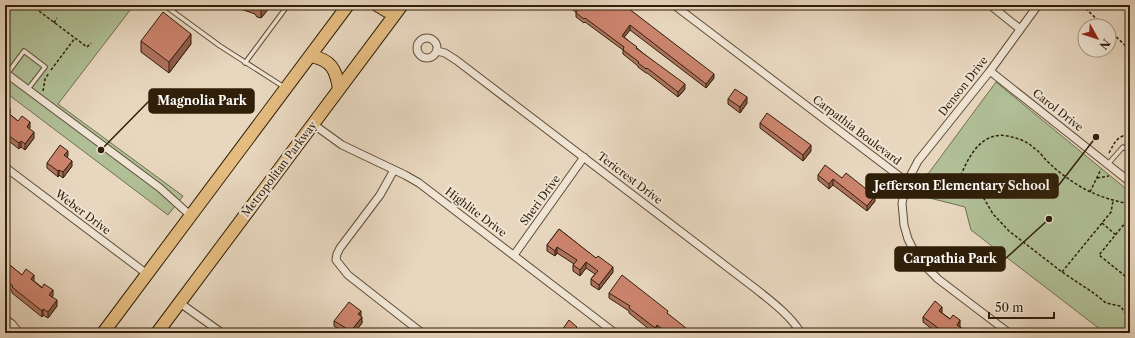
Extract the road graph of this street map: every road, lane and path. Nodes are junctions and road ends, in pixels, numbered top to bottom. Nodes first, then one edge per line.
1 (31, 5) edge
2 (164, 5) edge
3 (288, 5) edge
4 (377, 5) edge
5 (674, 5) edge
6 (990, 5) edge
7 (1038, 5) edge
8 (1082, 5) edge
9 (345, 6) edge
10 (399, 9) edge
11 (58, 18) dead end
12 (1096, 18) edge
13 (54, 23) junction
14 (1020, 29) junction
15 (75, 38) junction
16 (1117, 38) edge
17 (91, 43) dead end
18 (1130, 50) edge
19 (437, 51) dead end
20 (311, 56) junction
21 (58, 62) junction
22 (245, 63) junction
23 (45, 67) junction
24 (990, 71) junction
25 (7, 74) joint
26 (28, 89) junction
27 (286, 89) junction
28 (339, 89) junction
29 (43, 91) dead end
30 (313, 124) junction
31 (1130, 151) edge
32 (584, 157) junction
33 (1106, 162) junction
34 (5, 167) edge
35 (394, 170) junction
36 (1117, 171) junction
37 (926, 174) dead end
38 (1097, 178) junction
39 (959, 180) junction
40 (907, 182) junction
41 (1130, 182) edge
42 (1090, 192) junction
43 (1113, 201) junction
44 (1130, 204) edge
45 (191, 216) junction
46 (1130, 217) edge
47 (1102, 223) junction
48 (1116, 235) junction
49 (514, 255) junction
50 (1062, 272) junction
51 (147, 274) junction
52 (1130, 280) edge
53 (180, 303) junction
54 (1130, 318) edge
55 (5, 319) edge
56 (19, 333) edge
57 (103, 333) edge
58 (157, 333) edge
59 (222, 333) edge
60 (422, 333) edge
61 (616, 333) edge
62 (801, 333) edge
63 (1009, 333) edge

1 - 13 path
2 - 22 lane
3 - 22 lane
4 - 10 main road
5 - 40 street, Carpathia Boulevard
6 - 14 street
7 - 14 street, Denson Drive
8 - 12 path
9 - 20 main road
10 - 28 main road, Metropolitan Parkway
11 - 13 path
13 - 15 path
14 - 24 street, Denson Drive
15 - 17 path
15 - 21 path
16 - 18 path
19 - 32 street, Tericrest Drive
20 - 27 main road
20 - 28 main road
21 - 23 path
21 - 29 path
22 - 27 lane
23 - 25 lane
23 - 26 lane
24 - 33 street, Carol Drive
24 - 40 street, Denson Drive
25 - 26 street
26 - 45 street
27 - 45 main road
28 - 30 main road, Metropolitan Parkway
30 - 35 street, Highlite Drive
30 - 53 main road, Metropolitan Parkway
31 - 33 lane
32 - 49 street, Sheri Drive
32 - 62 street, Tericrest Drive
33 - 36 street, Carol Drive
33 - 38 path
34 - 51 street, Weber Drive
35 - 49 street, Highlite Drive
35 - 60 street
36 - 38 path
36 - 41 street, Carol Drive
37 - 39 path
38 - 42 path
39 - 42 path
39 - 50 path
40 - 63 street
42 - 43 path
43 - 44 path
43 - 47 path
45 - 51 main road
46 - 48 path
47 - 48 path
47 - 50 path
48 - 52 path
49 - 61 street, Highlite Drive
50 - 54 path
51 - 57 main road
53 - 58 main road, Metropolitan Parkway
53 - 59 street
55 - 56 street

